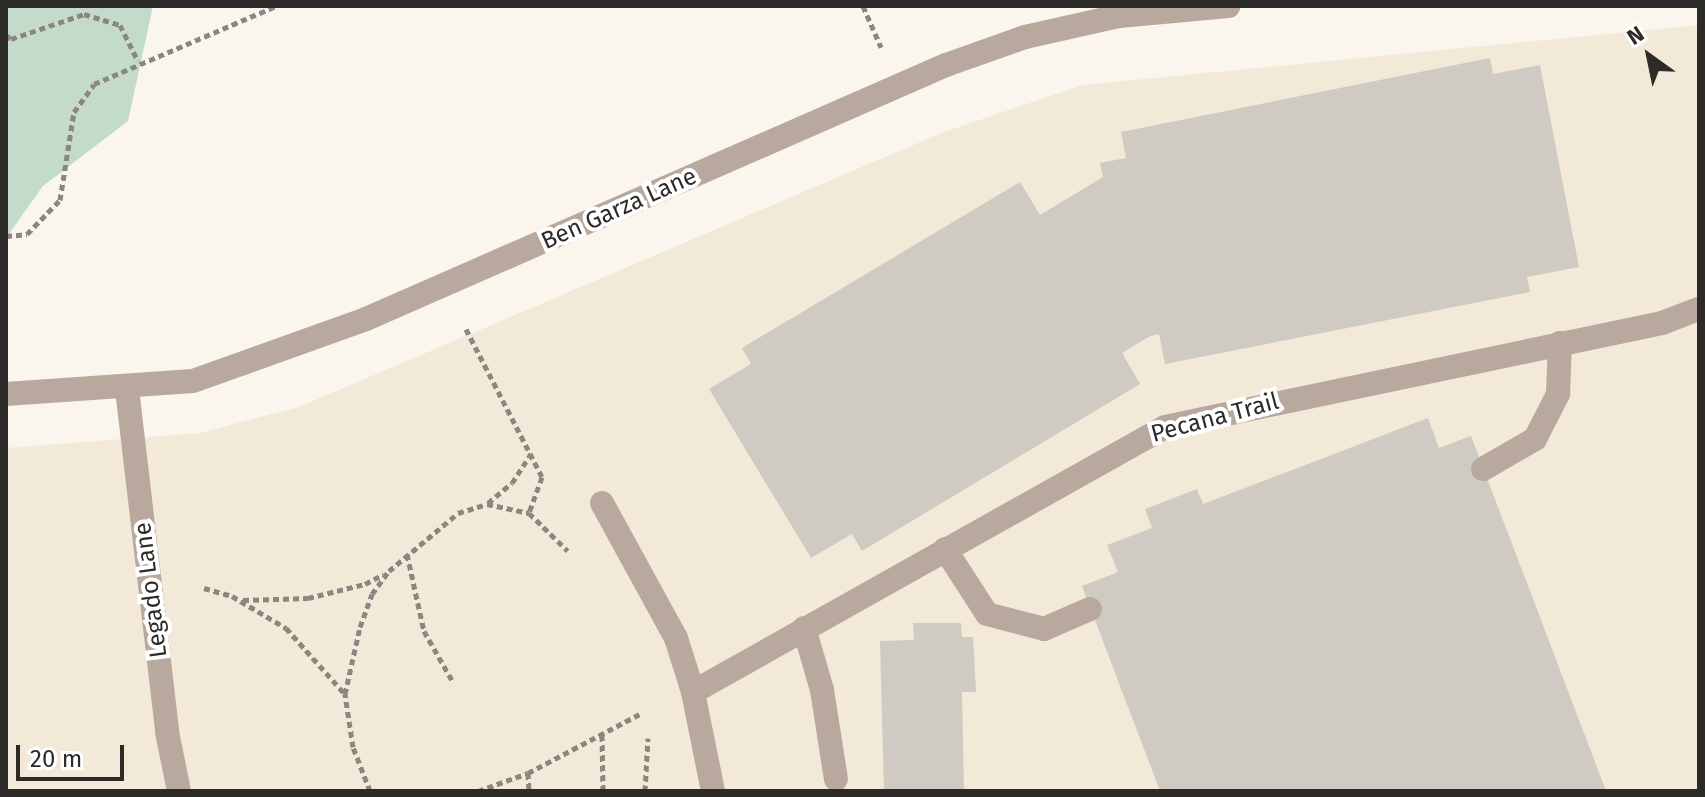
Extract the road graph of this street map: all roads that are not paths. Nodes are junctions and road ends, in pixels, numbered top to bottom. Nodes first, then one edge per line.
1 (1229, 6) edge
2 (1699, 309) edge
3 (1560, 343) junction
4 (127, 389) junction
5 (6, 394) edge
6 (1483, 469) dead end
7 (602, 503) dead end
8 (945, 549) junction
9 (1090, 609) dead end
10 (804, 628) junction
11 (693, 692) junction
12 (836, 779) dead end
13 (179, 791) edge
14 (713, 791) edge

1 - 4 street, Ben Garza Lane
2 - 3 street, Pecana Trail
3 - 6 street
3 - 8 street, Pecana Trail
4 - 5 street, Ben Garza Lane
4 - 13 street, Legado Lane
7 - 11 street
8 - 9 street
8 - 10 street, Pecana Trail
10 - 11 street, Pecana Trail
10 - 12 street
11 - 14 street

